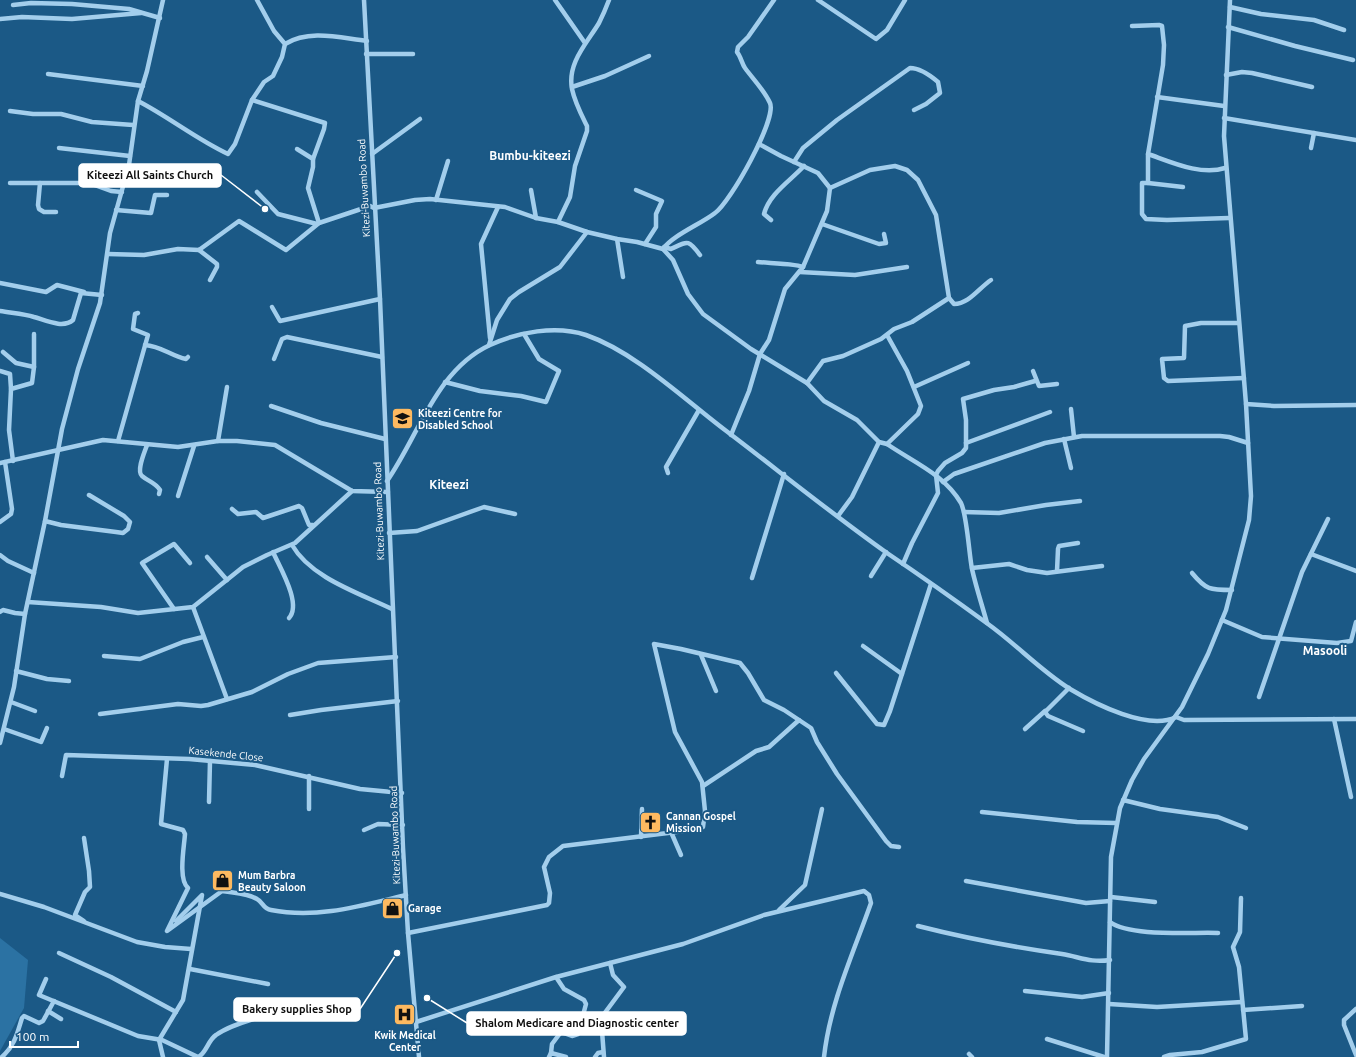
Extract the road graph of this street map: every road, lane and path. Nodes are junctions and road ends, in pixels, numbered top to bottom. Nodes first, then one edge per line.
1 (163, 0) edge
2 (257, 0) edge
3 (364, 0) edge
4 (555, 0) edge
5 (609, 0) edge
6 (774, 0) edge
7 (818, 0) edge
8 (905, 0) edge
9 (1230, 0) edge
10 (13, 5) dead end
11 (1230, 7) junction
12 (147, 13) junction
13 (160, 18) junction
14 (0, 19) edge
15 (1132, 26) dead end
16 (1228, 27) junction
17 (1344, 30) dead end
18 (367, 41) junction
19 (585, 43) junction
20 (286, 44) junction
21 (366, 54) junction
22 (414, 54) dead end
23 (649, 56) dead end
24 (1353, 60) dead end
25 (48, 74) dead end
26 (1226, 75) junction
27 (143, 86) junction
28 (572, 87) junction
29 (1312, 87) dead end
30 (1157, 97) junction
31 (252, 100) junction
32 (138, 101) junction
33 (1224, 106) junction
34 (914, 110) dead end
35 (10, 111) dead end
36 (1224, 118) junction
37 (420, 119) dead end
38 (133, 125) junction
39 (1314, 133) junction
40 (1356, 140) edge
41 (759, 144) junction
42 (59, 148) dead end
43 (1311, 148) dead end
44 (297, 149) dead end
45 (372, 154) junction
46 (1148, 154) junction
47 (130, 156) junction
48 (313, 159) junction
49 (448, 161) dead end
50 (794, 162) junction
51 (804, 166) junction
52 (1226, 168) junction
53 (10, 183) dead end
54 (40, 183) junction
55 (1148, 183) junction
56 (1183, 187) dead end
57 (830, 188) junction
58 (531, 190) dead end
59 (636, 190) dead end
60 (122, 192) junction
61 (257, 192) dead end
62 (167, 195) dead end
63 (436, 200) junction
64 (498, 206) junction
65 (374, 208) junction
66 (116, 210) junction
67 (56, 212) dead end
68 (536, 218) junction
69 (1229, 218) junction
70 (771, 220) dead end
71 (558, 222) junction
72 (318, 224) junction
73 (822, 224) junction
74 (587, 232) junction
75 (884, 234) dead end
76 (617, 239) junction
77 (644, 244) junction
78 (664, 248) junction
79 (198, 250) junction
80 (108, 254) junction
81 (700, 255) dead end
82 (758, 262) dead end
83 (803, 267) junction
84 (907, 267) dead end
85 (800, 272) junction
86 (623, 277) dead end
87 (210, 280) dead end
88 (991, 280) dead end
89 (0, 283) edge
90 (85, 292) junction
91 (102, 295) junction
92 (949, 298) junction
93 (380, 299) junction
94 (272, 307) dead end
95 (0, 311) edge
96 (138, 313) dead end
97 (1238, 323) junction
98 (34, 334) dead end
99 (524, 334) junction
100 (887, 335) junction
101 (490, 343) junction
102 (145, 345) junction
103 (3, 352) dead end
104 (760, 354) junction
105 (188, 357) dead end
106 (382, 357) junction
107 (274, 359) dead end
108 (968, 363) dead end
109 (34, 367) junction
110 (0, 371) edge
111 (1033, 372) dead end
112 (1244, 378) junction
113 (1035, 381) junction
114 (445, 382) junction
115 (807, 383) junction
116 (1057, 384) dead end
117 (227, 387) dead end
118 (914, 387) junction
119 (11, 389) junction
120 (1246, 404) junction
121 (1356, 405) edge
122 (271, 406) dead end
123 (1071, 409) dead end
124 (699, 410) junction
125 (1050, 412) dead end
126 (731, 435) junction
127 (1074, 437) junction
128 (385, 438) junction
129 (1064, 439) junction
130 (118, 441) junction
131 (218, 441) junction
132 (879, 442) junction
133 (966, 443) junction
134 (887, 444) junction
135 (1248, 444) junction
136 (147, 445) junction
137 (194, 446) junction
138 (57, 451) junction
139 (13, 461) junction
140 (3, 462) edge
141 (1071, 468) dead end
142 (668, 473) dead end
143 (784, 474) junction
144 (936, 475) junction
145 (387, 481) junction
146 (942, 482) junction
147 (352, 491) junction
148 (388, 492) junction
149 (159, 494) dead end
150 (89, 495) dead end
151 (178, 496) dead end
152 (1080, 501) dead end
153 (232, 509) dead end
154 (964, 512) junction
155 (515, 514) dead end
156 (838, 516) junction
157 (1328, 519) dead end
158 (45, 521) junction
159 (0, 522) edge
160 (313, 525) junction
161 (389, 533) junction
162 (1078, 543) dead end
163 (292, 545) junction
164 (273, 552) junction
165 (886, 552) junction
166 (1311, 554) junction
167 (0, 555) edge
168 (207, 557) dead end
169 (190, 562) dead end
170 (903, 564) junction
171 (1102, 566) dead end
172 (972, 568) junction
173 (1057, 571) junction
174 (1356, 571) edge
175 (34, 573) junction
176 (1192, 573) dead end
177 (871, 576) dead end
178 (752, 578) dead end
179 (227, 580) junction
180 (931, 584) junction
181 (1232, 590) junction
182 (28, 602) junction
183 (193, 606) junction
184 (174, 609) junction
185 (392, 609) junction
186 (0, 612) edge
187 (25, 614) junction
188 (289, 618) dead end
189 (1222, 620) junction
190 (1356, 622) edge
191 (987, 623) junction
192 (203, 637) junction
193 (1278, 639) junction
194 (863, 646) dead end
195 (701, 655) junction
196 (104, 656) dead end
197 (396, 657) junction
198 (16, 672) junction
199 (836, 673) dead end
200 (902, 674) junction
201 (69, 681) dead end
202 (1069, 688) junction
203 (716, 691) dead end
204 (1259, 697) dead end
205 (227, 699) junction
206 (398, 701) junction
207 (11, 702) junction
208 (35, 711) dead end
209 (1045, 711) junction
210 (100, 714) dead end
211 (290, 715) dead end
212 (0, 716) edge
213 (1176, 718) junction
214 (6, 719) junction
215 (1334, 719) junction
216 (1356, 719) edge
217 (799, 720) junction
218 (47, 728) dead end
219 (4, 729) junction
220 (1025, 729) dead end
221 (1083, 731) dead end
222 (0, 743) edge
223 (167, 759) junction
224 (210, 761) junction
225 (62, 776) dead end
226 (309, 776) junction
227 (703, 786) junction
228 (402, 793) junction
229 (1351, 797) dead end
230 (1123, 800) junction
231 (209, 802) dead end
232 (309, 809) dead end
233 (642, 809) dead end
234 (822, 809) dead end
235 (982, 812) dead end
236 (1116, 823) junction
237 (403, 825) junction
238 (1246, 828) dead end
239 (364, 830) dead end
240 (671, 832) junction
241 (641, 837) junction
242 (84, 838) dead end
243 (899, 847) dead end
244 (681, 855) dead end
245 (966, 881) dead end
246 (0, 894) edge
247 (406, 895) junction
248 (1241, 898) dead end
249 (1111, 899) junction
250 (1156, 902) dead end
251 (777, 911) junction
252 (1110, 922) junction
253 (918, 926) dead end
254 (96, 928) junction
255 (166, 931) junction
256 (408, 933) junction
257 (1218, 933) dead end
258 (191, 949) junction
259 (59, 953) dead end
260 (1110, 960) junction
261 (610, 963) junction
262 (190, 969) junction
263 (556, 978) junction
264 (46, 979) dead end
265 (268, 984) dead end
266 (1025, 991) dead end
267 (1109, 993) junction
268 (54, 1001) junction
269 (1242, 1002) junction
270 (1109, 1004) junction
271 (1302, 1006) dead end
272 (1356, 1009) edge
273 (1243, 1010) junction
274 (48, 1011) junction
275 (176, 1012) junction
276 (263, 1016) dead end
277 (61, 1019) dead end
278 (416, 1022) junction
279 (1047, 1039) dead end
280 (159, 1040) junction
281 (603, 1054) edge
282 (550, 1055) edge
283 (1203, 1055) edge
284 (1356, 1055) edge
285 (2, 1057) edge
286 (163, 1057) edge
287 (419, 1057) edge
288 (566, 1057) edge
289 (595, 1057) edge
290 (824, 1057) edge
291 (1105, 1057) edge
292 (1164, 1057) edge

1 - 13 street
2 - 20 street
3 - 18 street, Kitezi-Buwambo Road
4 - 19 street
5 - 19 street
6 - 41 street
7 - 8 street
9 - 11 street
10 - 12 street
11 - 16 street
11 - 17 street
12 - 13 street
12 - 14 street
13 - 27 street
15 - 30 street
16 - 24 street
16 - 26 street
18 - 20 street
18 - 21 street, Kitezi-Buwambo Road
19 - 28 street
20 - 31 street
21 - 22 street
21 - 45 street, Kitezi-Buwambo Road
23 - 28 street
25 - 27 street
26 - 29 street
26 - 33 street
27 - 32 street
28 - 71 street
30 - 33 street
30 - 46 street
31 - 32 street
31 - 48 street
32 - 38 street
33 - 36 street
34 - 50 street
35 - 38 street
36 - 39 street
36 - 52 street
37 - 45 street
38 - 47 street
39 - 40 street
39 - 43 street
41 - 50 street
41 - 78 street
42 - 47 street
44 - 48 street
45 - 65 street, Kitezi-Buwambo Road
46 - 52 street
46 - 55 street
47 - 60 street
48 - 72 street
49 - 63 street
50 - 51 street
51 - 57 street
51 - 70 street
52 - 69 street
53 - 54 street
54 - 60 street
54 - 67 street
55 - 56 street
55 - 69 street
57 - 73 street
57 - 92 street
58 - 68 street
59 - 77 street
60 - 66 street
61 - 72 street
62 - 66 street
63 - 64 street
63 - 65 street
64 - 68 street
64 - 101 street
65 - 72 street
65 - 93 street, Kitezi-Buwambo Road
66 - 80 street
68 - 71 street
69 - 97 street
71 - 74 street
72 - 79 street
73 - 75 street
73 - 83 street
74 - 76 street
74 - 101 street
76 - 77 street
76 - 86 street
77 - 78 street
78 - 81 street
78 - 104 street
79 - 80 street
79 - 87 street
80 - 91 street
82 - 83 street
83 - 85 street
84 - 85 street
85 - 104 street
88 - 92 street
89 - 90 street
90 - 91 street
90 - 95 street
91 - 138 street
92 - 100 street
93 - 94 street
93 - 106 street, Kitezi-Buwambo Road
96 - 102 street
97 - 112 street
97 - 112 street
98 - 109 street
99 - 101 street
99 - 114 street
99 - 124 street
100 - 115 street
100 - 118 street
101 - 114 street
102 - 105 street
102 - 130 street
103 - 109 street
104 - 115 street
104 - 126 street
106 - 107 street
106 - 128 street, Kitezi-Buwambo Road
108 - 118 street
109 - 119 street
110 - 119 street
111 - 113 street
112 - 120 street
113 - 116 street
113 - 133 street
114 - 145 street
115 - 132 street
117 - 131 street
118 - 134 street
119 - 139 street
120 - 121 street
120 - 135 street
122 - 128 street
123 - 127 street
124 - 126 street
124 - 142 street
125 - 133 street
126 - 143 street
127 - 129 street
127 - 135 street
128 - 145 street, Kitezi-Buwambo Road
129 - 141 street
129 - 146 street
130 - 136 street
130 - 138 street
131 - 137 street
131 - 147 street
132 - 134 street
132 - 156 street
133 - 144 street
134 - 144 street
135 - 181 street
136 - 137 street
136 - 149 street
137 - 151 street
138 - 139 street
138 - 158 street
139 - 140 street
140 - 159 street
143 - 156 street
143 - 178 street
144 - 146 street
144 - 170 street
145 - 148 street, Kitezi-Buwambo Road
146 - 154 street
147 - 148 street
147 - 160 street
148 - 161 street, Kitezi-Buwambo Road
150 - 158 street
152 - 154 street
153 - 160 street
154 - 172 street
155 - 161 street
156 - 165 street
157 - 166 street
158 - 175 street
160 - 163 street
161 - 185 street, Kitezi-Buwambo Road
162 - 173 street
163 - 164 street
163 - 185 street
164 - 179 street
164 - 188 street
165 - 170 street
165 - 177 street
166 - 174 street
166 - 193 street
167 - 175 street
168 - 179 street
169 - 184 street
170 - 180 street
171 - 173 street
172 - 173 street
172 - 191 street
175 - 182 street
176 - 181 street
179 - 183 street
180 - 191 street
180 - 200 street
181 - 189 street
182 - 184 street
182 - 187 street
183 - 184 street
183 - 192 street
185 - 197 street, Kitezi-Buwambo Road
186 - 187 street
187 - 198 street
189 - 193 street
189 - 213 street
190 - 193 street
191 - 202 street
192 - 196 street
192 - 205 street
193 - 204 street
194 - 200 street
195 - 203 street
195 - 217 street
195 - 227 street
197 - 205 street
197 - 206 street, Kitezi-Buwambo Road
198 - 201 street
198 - 207 street
199 - 200 street
202 - 209 street
202 - 213 street
205 - 210 street
206 - 211 street
206 - 228 street, Kitezi-Buwambo Road
207 - 208 street
207 - 214 street
209 - 220 street
209 - 221 street
212 - 214 street
213 - 215 street
213 - 230 street
214 - 219 street
215 - 216 street
215 - 229 street
217 - 227 street
217 - 243 street
218 - 219 street
219 - 222 street
223 - 224 street, Kasekende Close
223 - 225 street, Kasekende Close
223 - 255 street
224 - 226 street, Kasekende Close
224 - 231 street
226 - 228 street, Kasekende Close
226 - 232 street
227 - 240 street
228 - 237 street, Kitezi-Buwambo Road
230 - 236 street
230 - 238 street
233 - 241 street
234 - 251 street
235 - 236 street
236 - 249 street
237 - 239 street
237 - 247 street, Kitezi-Buwambo Road
240 - 241 street
240 - 244 street
241 - 256 street
242 - 254 street
245 - 249 street
246 - 254 street
247 - 255 street
247 - 256 street, Kitezi-Buwambo Road
248 - 269 street
249 - 250 street
249 - 252 street
251 - 261 street
251 - 290 street
252 - 257 street
252 - 260 street
253 - 260 street
254 - 258 street
255 - 258 street
256 - 278 street, Kitezi-Buwambo Road
258 - 262 street
259 - 275 street
260 - 267 street
261 - 263 street
261 - 281 street
262 - 265 street
262 - 275 street
263 - 278 street
263 - 282 street
264 - 268 street
266 - 267 street
267 - 270 street
268 - 274 street
268 - 280 street
269 - 270 street
269 - 273 street
270 - 291 street
271 - 273 street
272 - 284 street
273 - 283 street
274 - 277 street
274 - 285 street
275 - 280 street
276 - 280 street
278 - 287 street, Kitezi-Buwambo Road
279 - 291 street
280 - 286 street
281 - 289 street
282 - 288 street
283 - 292 street

